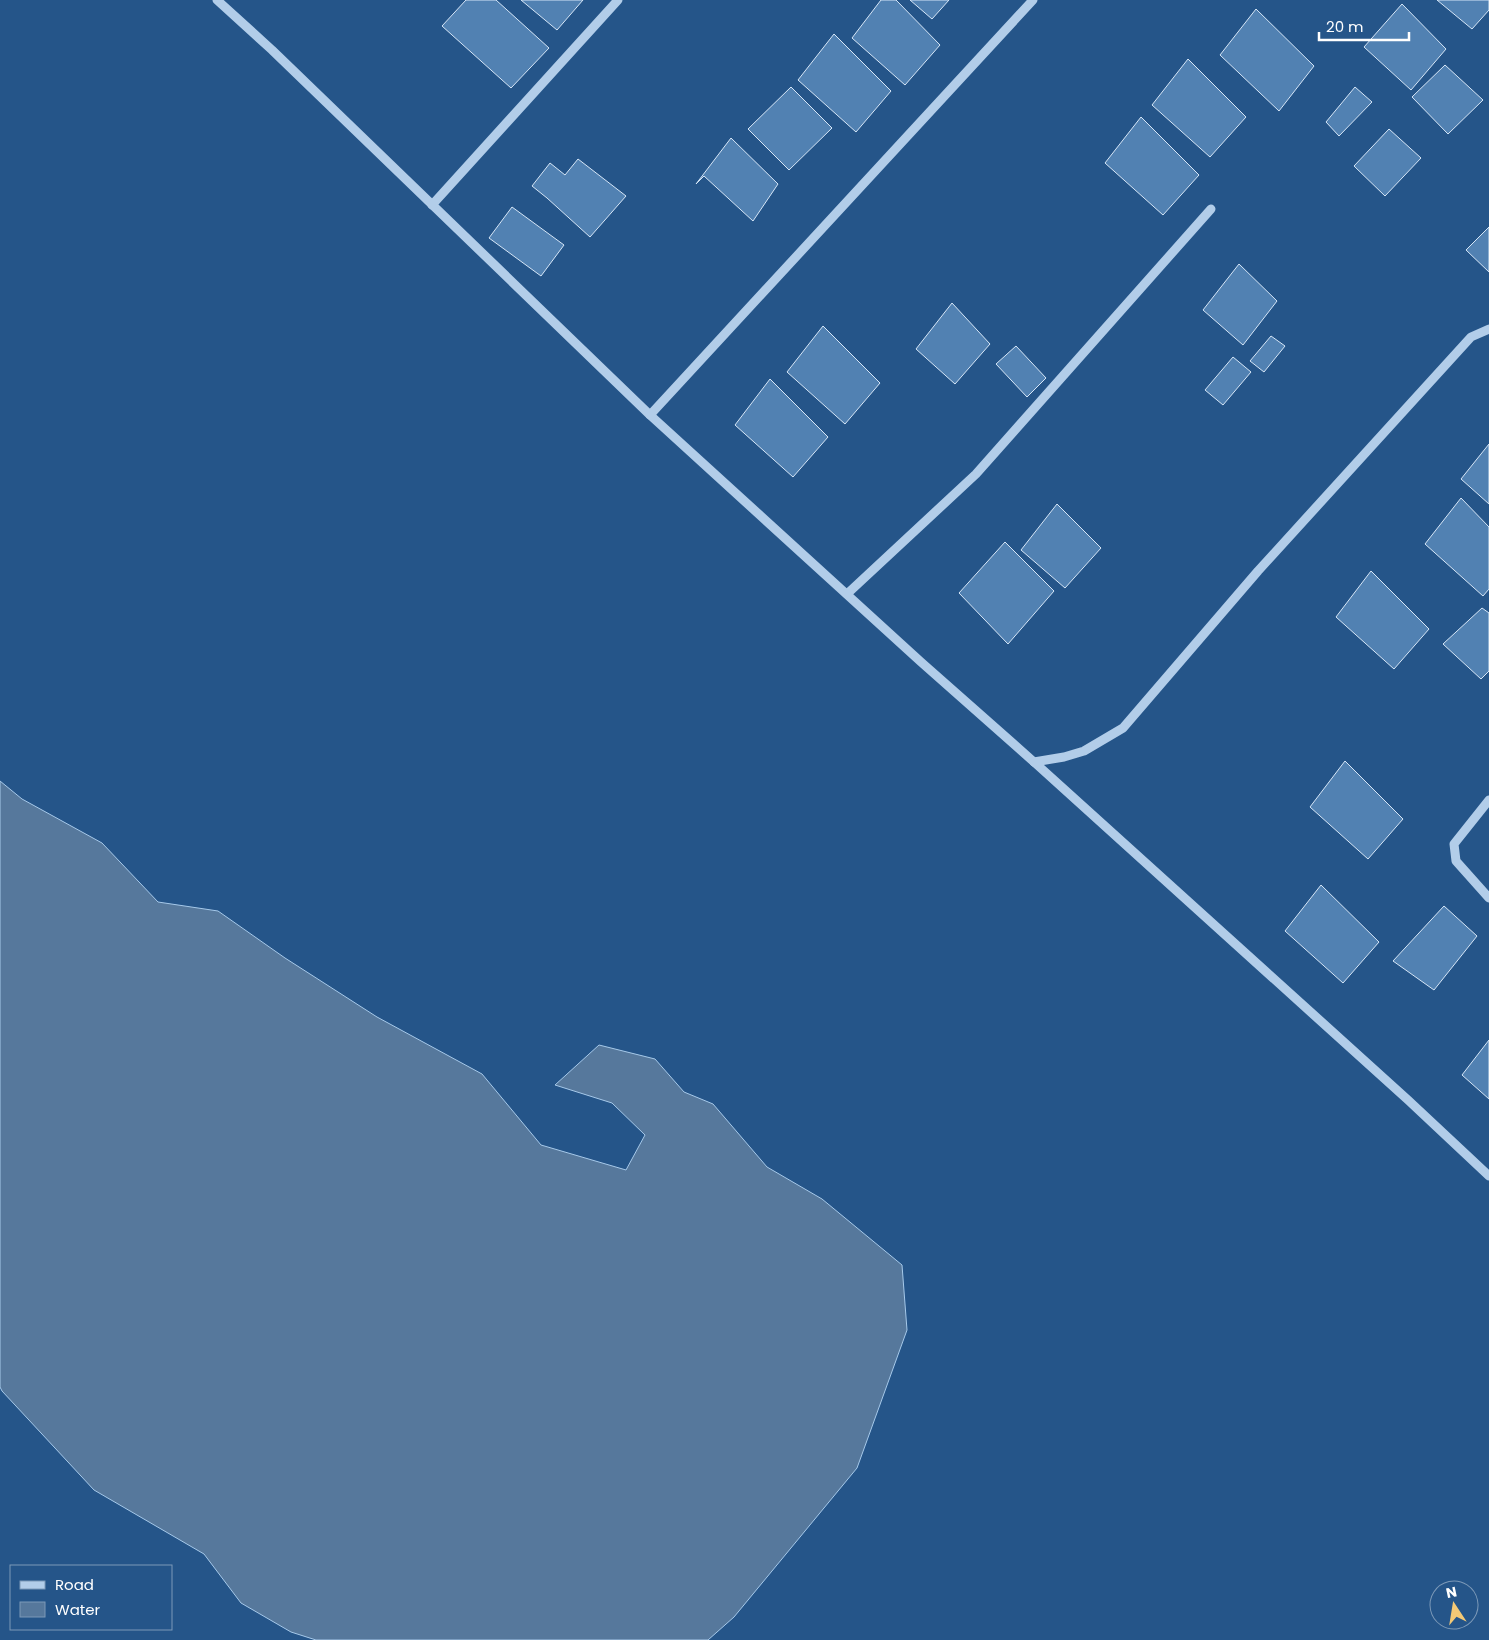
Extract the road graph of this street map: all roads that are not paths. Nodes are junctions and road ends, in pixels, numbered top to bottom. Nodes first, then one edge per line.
1 (217, 0) edge
2 (618, 0) edge
3 (1033, 0) edge
4 (432, 205) junction
5 (1211, 209) dead end
6 (1489, 329) edge
7 (650, 415) junction
8 (847, 594) junction
9 (1034, 762) junction
10 (1489, 800) edge
11 (1489, 898) edge
12 (1489, 1176) edge

1 - 4 street
2 - 4 street
3 - 7 street
4 - 7 street
5 - 8 street
6 - 9 street
7 - 8 street
8 - 9 street
9 - 12 street
10 - 11 street

